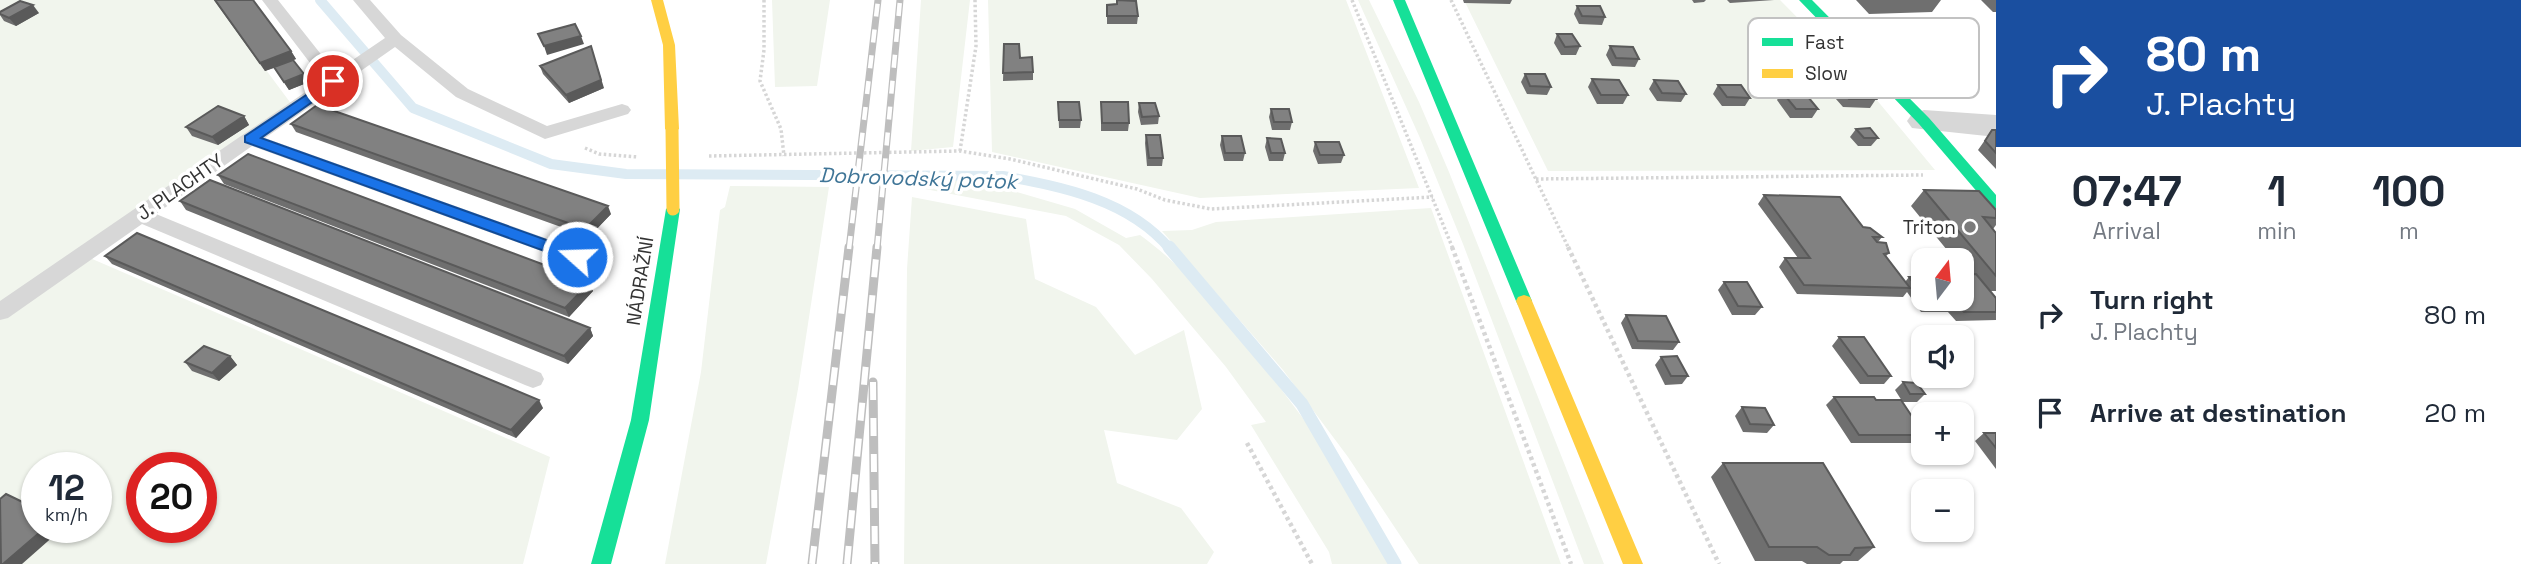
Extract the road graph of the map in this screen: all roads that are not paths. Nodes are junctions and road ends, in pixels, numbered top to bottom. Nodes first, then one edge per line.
1 (271, 0) edge
2 (361, 0) edge
3 (657, 0) edge
4 (1399, 0) edge
5 (1805, 0) edge
6 (1823, 18) edge
7 (392, 41) junction
8 (333, 81) junction
9 (1901, 98) edge
10 (622, 110) dead end
11 (1924, 121) junction
12 (1996, 126) edge
13 (250, 139) junction
14 (1996, 204) edge
15 (140, 215) junction
16 (577, 257) dead end
17 (0, 312) edge
18 (533, 379) dead end
19 (600, 564) edge
20 (1633, 564) edge

1 - 8 lane
2 - 7 lane
3 - 19 main road, NÁDRAŽNÍ, bridge
4 - 20 main road
5 - 6 main road
7 - 8 lane, J. PLACHTY
7 - 10 lane
8 - 13 lane, J. PLACHTY
9 - 11 main road
11 - 12 street
11 - 14 main road
13 - 15 lane, J. PLACHTY
13 - 16 lane
15 - 17 lane, J. PLACHTY
15 - 18 lane

